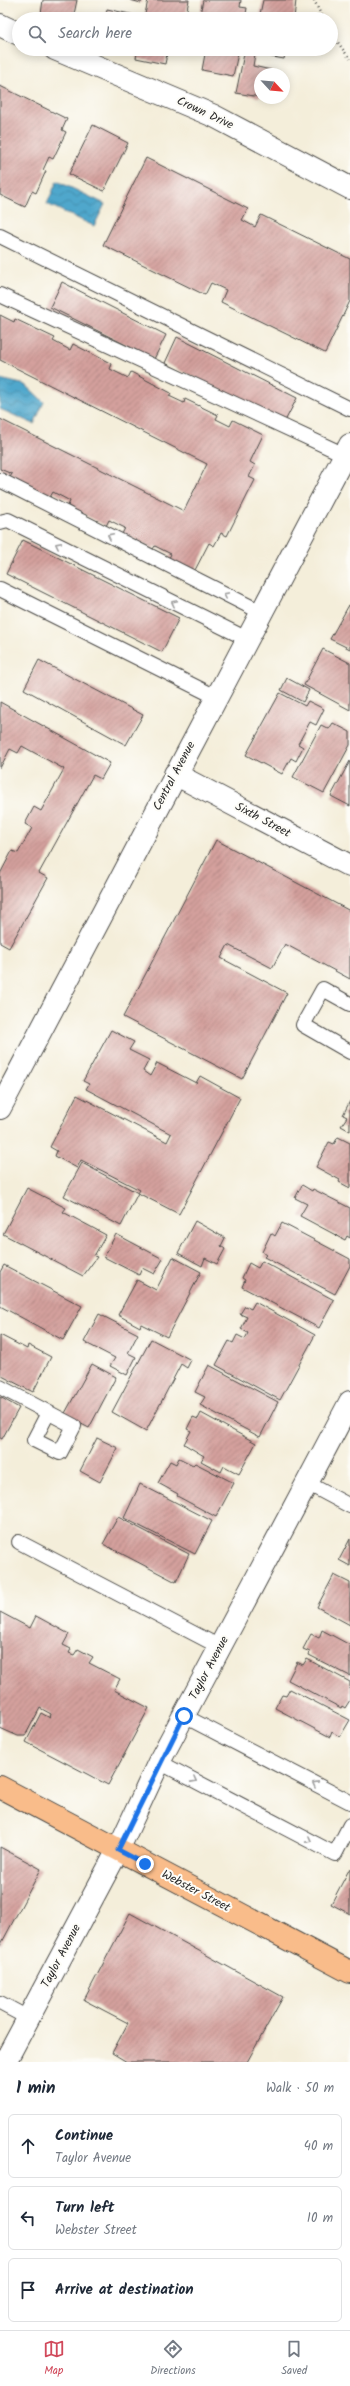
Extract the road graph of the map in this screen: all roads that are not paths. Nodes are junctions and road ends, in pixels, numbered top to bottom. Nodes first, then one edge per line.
1 (0, 24) edge
2 (12, 30) edge
3 (71, 56) edge
4 (350, 188) edge
5 (0, 236) edge
6 (0, 295) edge
7 (350, 409) edge
8 (347, 450) edge
9 (0, 480) edge
10 (0, 522) edge
11 (0, 589) edge
12 (261, 612) junction
13 (247, 640) junction
14 (216, 697) junction
15 (175, 774) junction
16 (350, 866) edge
17 (350, 1004) edge
18 (350, 1052) edge
19 (0, 1108) edge
20 (0, 1387) edge
21 (350, 1402) edge
22 (48, 1413) dead end
23 (344, 1427) edge
24 (307, 1483) junction
25 (350, 1506) edge
26 (19, 1542) dead end
27 (220, 1647) junction
28 (184, 1716) junction
29 (159, 1762) junction
30 (0, 1787) edge
31 (350, 1802) edge
32 (350, 1825) edge
33 (118, 1850) junction
34 (350, 1972) edge
35 (0, 2003) edge
36 (28, 2018) junction
37 (5, 2062) edge

1 - 2 street
3 - 4 street, Crown Drive
5 - 7 lane
6 - 8 lane
8 - 12 street, Central Avenue
12 -> 9 lane
13 -> 10 lane
11 - 14 lane
12 - 13 street, Central Avenue
13 - 14 street, Central Avenue
14 - 15 street, Central Avenue
15 - 16 street, Sixth Street
15 - 19 street, Central Avenue
17 - 18 lane
20 - 22 lane
21 - 23 street, Taylor Avenue
23 - 24 street, Taylor Avenue
24 - 25 lane
24 - 27 street, Taylor Avenue
26 - 27 lane
27 - 28 street, Taylor Avenue
28 - 29 street, Taylor Avenue
31 -> 28 lane
29 -> 32 lane
29 - 33 street, Taylor Avenue
30 - 33 main road, Webster Street
33 - 34 main road, Webster Street
33 - 36 street, Taylor Avenue
35 - 36 lane
36 - 37 street, Taylor Avenue

